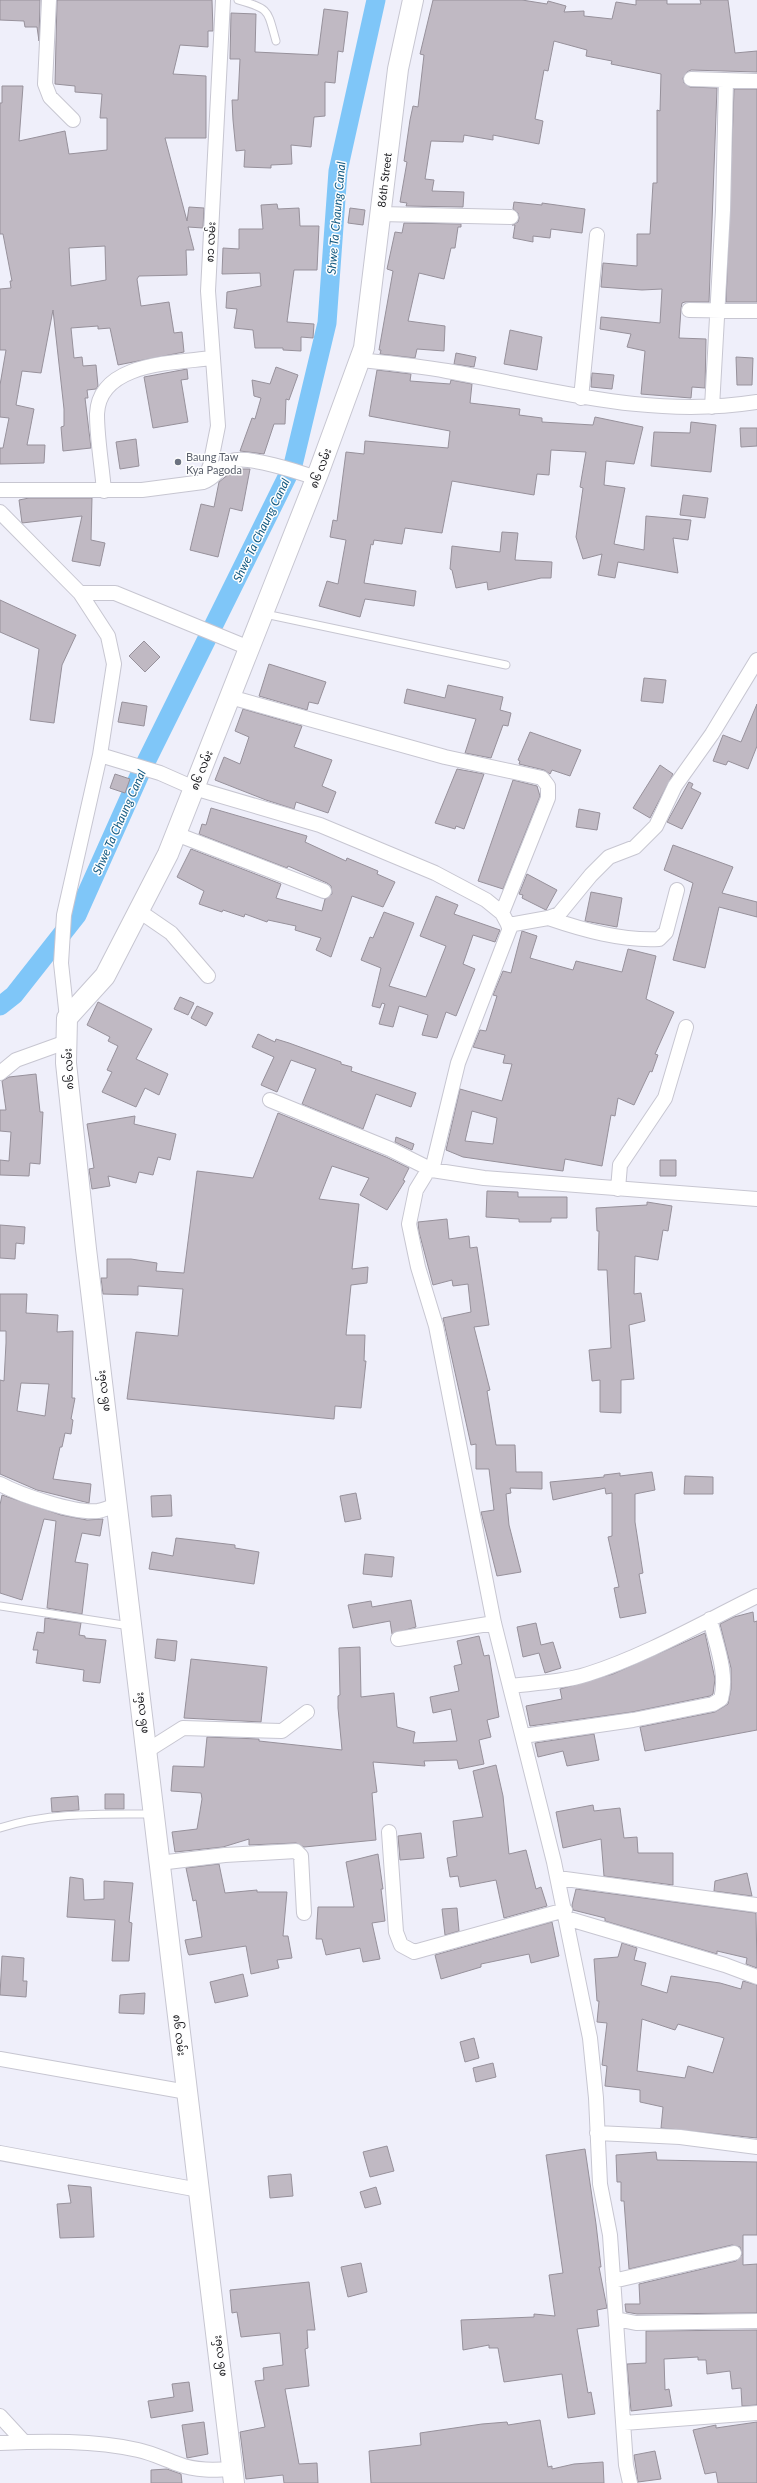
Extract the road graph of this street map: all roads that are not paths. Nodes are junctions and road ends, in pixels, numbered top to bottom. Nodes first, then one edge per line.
1 (49, 0) edge
2 (223, 0) edge
3 (238, 0) edge
4 (413, 0) edge
5 (276, 41) dead end
6 (691, 79) dead end
7 (726, 80) junction
8 (757, 81) edge
9 (73, 120) dead end
10 (380, 214) junction
11 (511, 217) dead end
12 (597, 235) dead end
13 (689, 310) dead end
14 (717, 311) junction
15 (757, 311) edge
16 (212, 358) junction
17 (360, 360) junction
18 (581, 398) junction
19 (757, 402) edge
20 (712, 407) junction
21 (310, 476) junction
22 (203, 482) junction
23 (0, 490) edge
24 (104, 491) junction
25 (0, 512) edge
26 (80, 592) junction
27 (263, 613) junction
28 (241, 644) junction
29 (757, 660) edge
30 (506, 665) dead end
31 (230, 697) junction
32 (100, 756) junction
33 (194, 788) junction
34 (176, 834) junction
35 (677, 890) dead end
36 (324, 891) dead end
37 (139, 911) junction
38 (548, 918) junction
39 (505, 919) junction
40 (208, 976) dead end
41 (67, 1018) junction
42 (686, 1027) dead end
43 (66, 1042) junction
44 (0, 1072) edge
45 (270, 1100) dead end
46 (432, 1170) junction
47 (618, 1189) junction
48 (757, 1199) edge
49 (0, 1484) edge
50 (116, 1505) junction
51 (757, 1596) edge
52 (0, 1606) edge
53 (710, 1619) junction
54 (494, 1624) junction
55 (130, 1626) junction
56 (398, 1639) dead end
57 (510, 1686) junction
58 (307, 1712) dead end
59 (523, 1736) junction
60 (146, 1752) junction
61 (153, 1814) junction
62 (0, 1828) edge
63 (389, 1832) dead end
64 (158, 1863) junction
65 (558, 1878) junction
66 (757, 1905) edge
67 (304, 1913) dead end
68 (566, 1914) junction
69 (757, 1977) edge
70 (0, 2059) edge
71 (187, 2092) junction
72 (597, 2133) junction
73 (757, 2147) edge
74 (0, 2153) edge
75 (199, 2190) junction
76 (734, 2253) dead end
77 (613, 2281) junction
78 (616, 2319) junction
79 (757, 2321) edge
80 (757, 2413) edge
81 (0, 2416) edge
82 (624, 2424) junction
83 (24, 2442) junction
84 (0, 2443) edge
85 (234, 2476) edge
86 (630, 2483) edge

1 - 9 street
2 - 16 street, ၈၁ လမ်း
3 - 5 lane
4 - 10 street, 86th Street
6 - 7 street
7 - 8 street
7 - 14 street
10 - 11 street
10 - 17 street, 86th Street
12 - 18 street
13 - 14 street
14 - 15 street
14 - 20 street
16 - 22 street, ၈၁ လမ်း
16 - 24 street
17 - 18 street
17 - 21 street, ၈၆ လမ်း
18 - 20 street
19 - 20 street
21 - 22 street
21 - 27 street, ၈၆ လမ်း
22 - 24 street
23 - 24 street
25 - 26 street
26 - 28 street
26 - 32 street
27 - 28 street, ၈၆ လမ်း
27 - 30 lane
28 - 31 street, ၈၆ လမ်း
29 - 38 street
31 - 33 street, ၈၆ လမ်း
31 - 39 street
32 - 33 street
32 - 41 street
33 - 34 street, ၈၆ လမ်း
33 - 39 street
34 - 36 street
34 - 37 street, ၈၆ လမ်း
35 - 38 street
37 - 40 street
37 - 41 street, ၈၆ လမ်း
38 - 39 street
39 - 46 street
41 - 43 street, ၈၆ လမ်း
42 - 47 street
43 - 44 street
43 - 50 street, ၈၆ လမ်း
45 - 46 street
46 - 47 street
46 - 54 street
47 - 48 street
49 - 50 street
50 - 55 street, ၈၆ လမ်း
51 - 53 street
52 - 55 lane
53 - 57 street
53 - 59 street
54 - 56 street
54 - 57 street
55 - 60 street, ၈၆ လမ်း
57 - 59 street
58 - 60 street
59 - 65 street
60 - 61 street, ၈၆ လမ်း
61 - 62 lane
61 - 64 street, ၈၆ လမ်း
63 - 68 street
64 - 67 street
64 - 71 street, ၈၆ လမ်း
65 - 66 street
65 - 68 street
68 - 69 street
68 - 72 street
70 - 71 street
71 - 75 street, ၈၆ လမ်း
72 - 73 street
72 - 77 street
74 - 75 street
75 - 85 street, ၈၆ လမ်း
76 - 77 street
77 - 78 street
78 - 79 street
78 - 82 street
80 - 82 street
81 - 83 street
82 - 86 street
83 - 84 street
83 - 85 street

